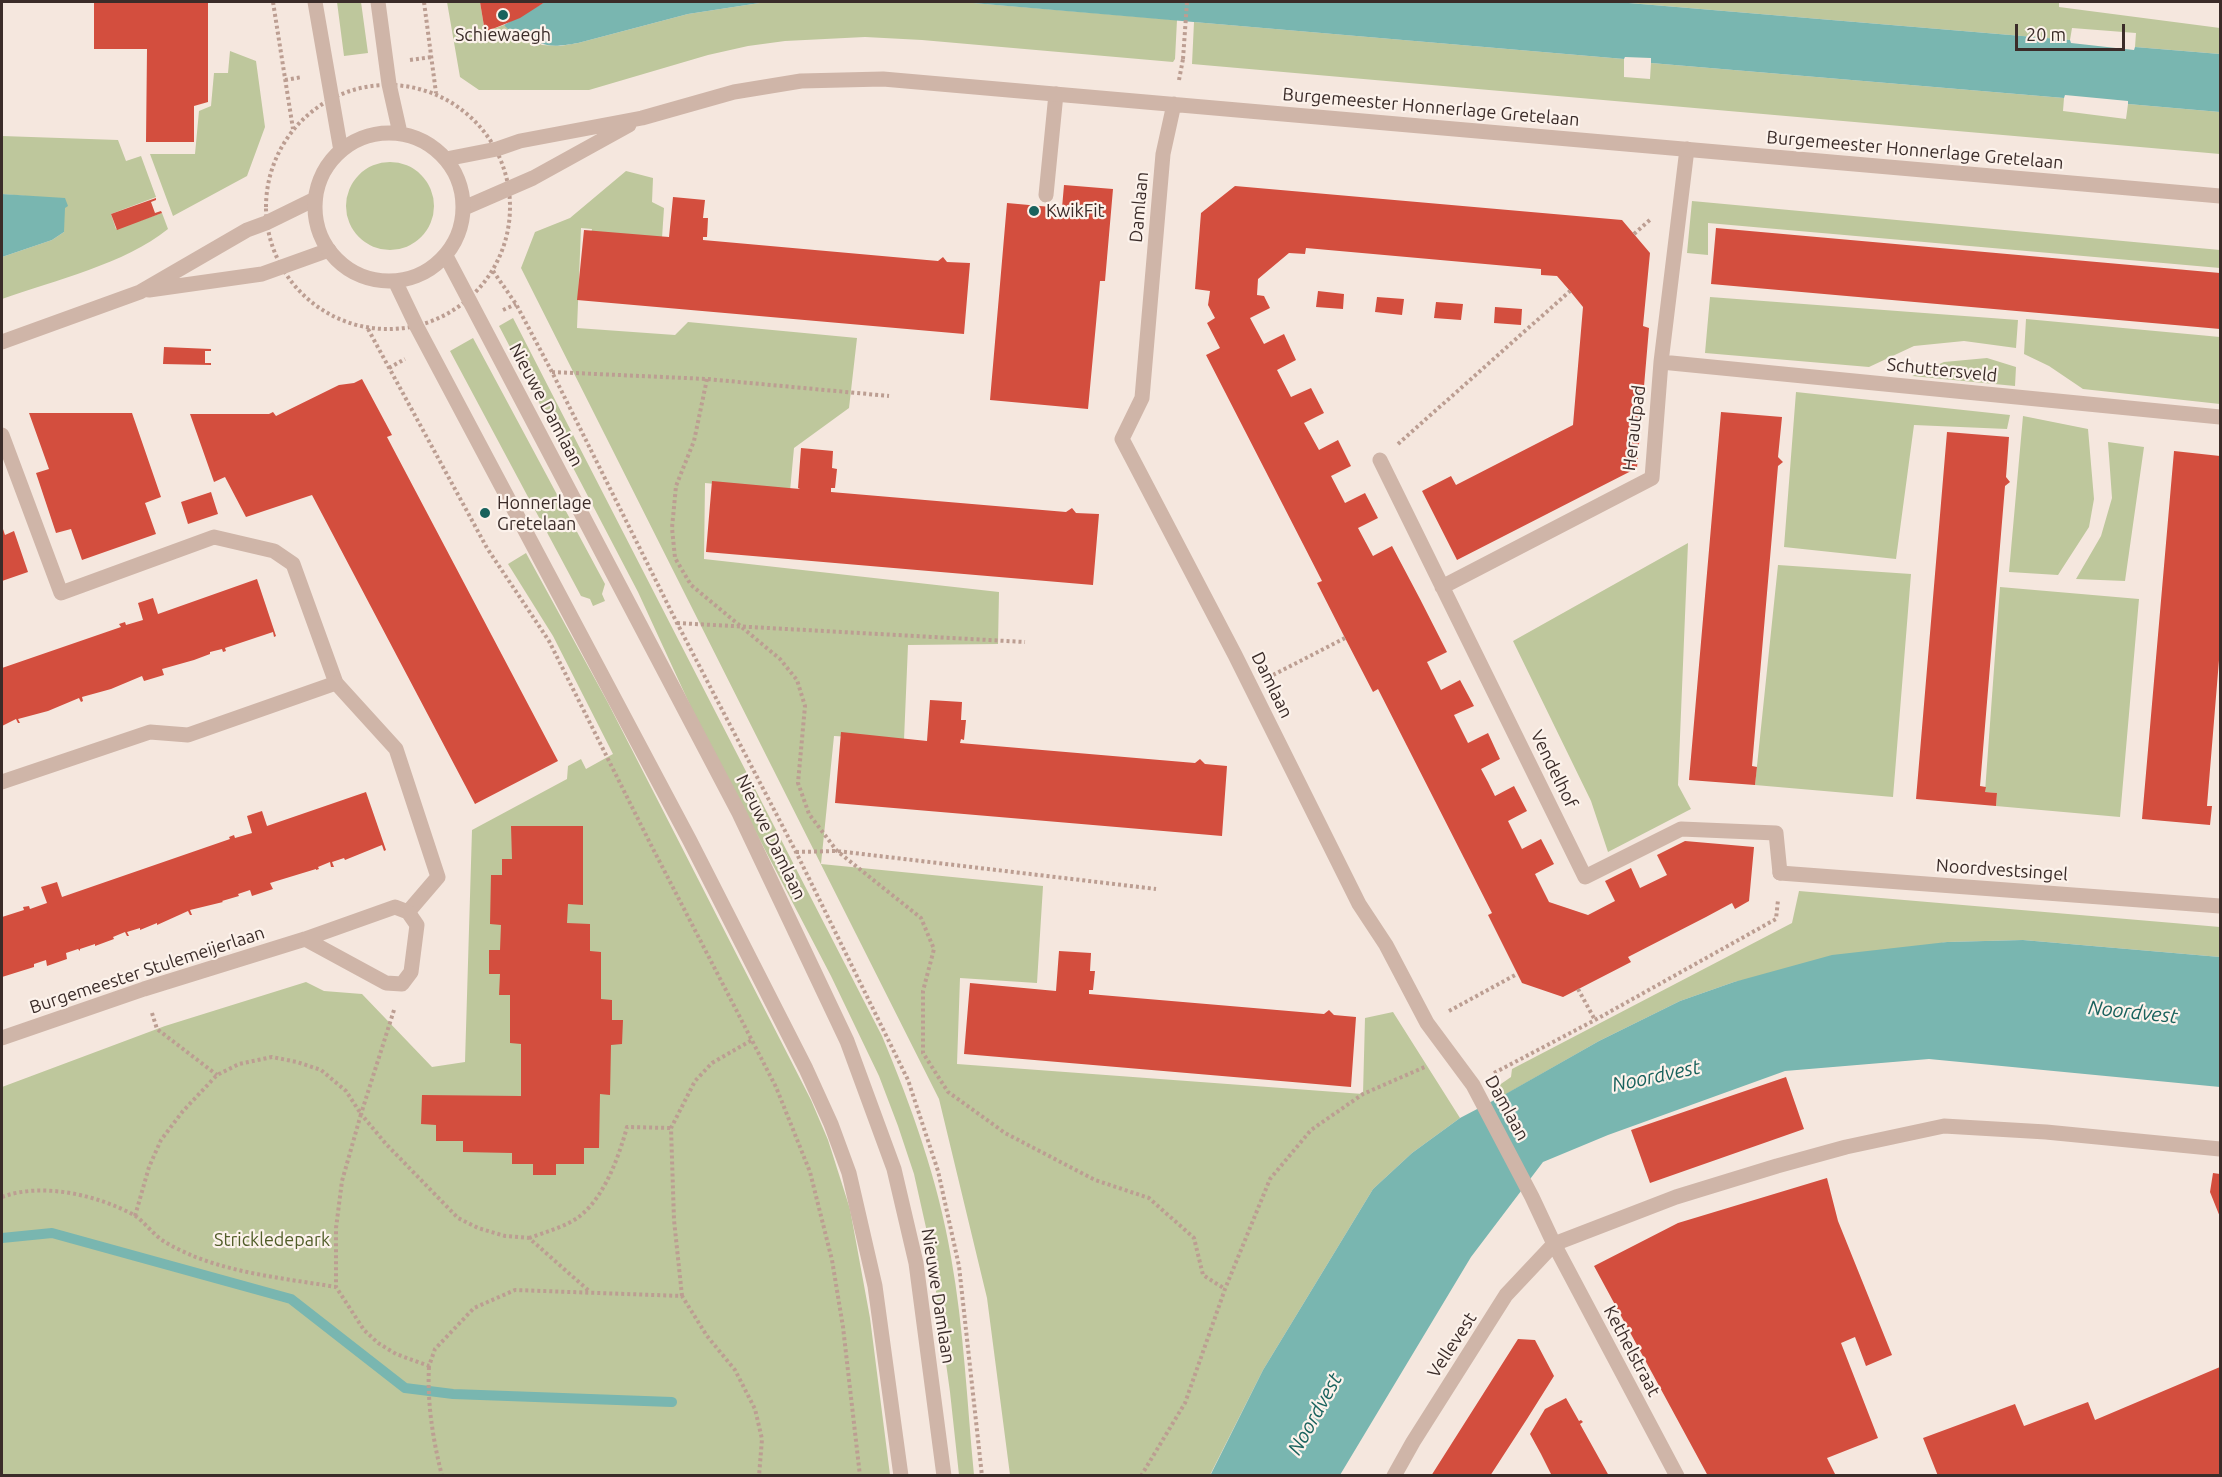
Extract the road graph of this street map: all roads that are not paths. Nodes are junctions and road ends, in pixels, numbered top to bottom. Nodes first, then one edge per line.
1 (315, 2) edge
2 (378, 2) edge
3 (1056, 94) junction
4 (1174, 104) junction
5 (642, 118) junction
6 (400, 133) junction
7 (1687, 149) junction
8 (341, 151) junction
9 (446, 159) junction
10 (1046, 195) dead end
11 (2220, 196) edge
12 (315, 199) junction
13 (464, 208) junction
14 (329, 250) junction
15 (446, 256) junction
16 (395, 281) junction
17 (140, 292) junction
18 (2, 342) edge
19 (1661, 363) junction
20 (2220, 417) edge
21 (2, 435) edge
22 (1380, 460) road end
23 (1442, 587) junction
24 (336, 683) junction
25 (2, 783) edge
26 (1780, 873) joint
27 (2220, 906) edge
28 (408, 912) junction
29 (305, 939) junction
30 (2, 1038) edge
31 (2220, 1149) edge
32 (1554, 1244) junction
33 (901, 1476) edge
34 (944, 1476) edge
35 (1394, 1476) edge
36 (1677, 1476) edge

1 - 8 street
2 - 6 street
3 - 4 street, Burgemeester Honnerlage Gretelaan
3 - 5 street, Burgemeester Honnerlage Gretelaan
3 - 10 street
4 - 7 street, Burgemeester Honnerlage Gretelaan
4 - 32 street, Damlaan
5 - 9 street, Burgemeester Honnerlage Gretelaan
5 - 13 street, Burgemeester Honnerlage Gretelaan
6 - 8 street
6 - 9 street
7 - 11 street, Burgemeester Honnerlage Gretelaan
7 - 19 street, Herautpad
8 - 12 street
9 - 13 street
12 - 14 street
12 - 17 street
13 - 15 street
14 - 16 street
14 - 17 street
15 - 16 street
15 - 34 street, Nieuwe Damlaan
16 - 33 street
17 - 18 street
19 - 20 street, Schuttersveld
19 - 23 street, Herautpad
21 - 24 street
22 - 23 street, Vendelhof
23 - 26 street, Vendelhof
24 - 25 street
24 - 28 street
26 - 27 street, Noordvestsingel
28 - 29 street, Burgemeester Stulemeijerlaan
28 - 29 street
29 - 30 street, Burgemeester Stulemeijerlaan
31 - 32 street
32 - 35 street, Vellevest
32 - 36 street, Kethelstraat

